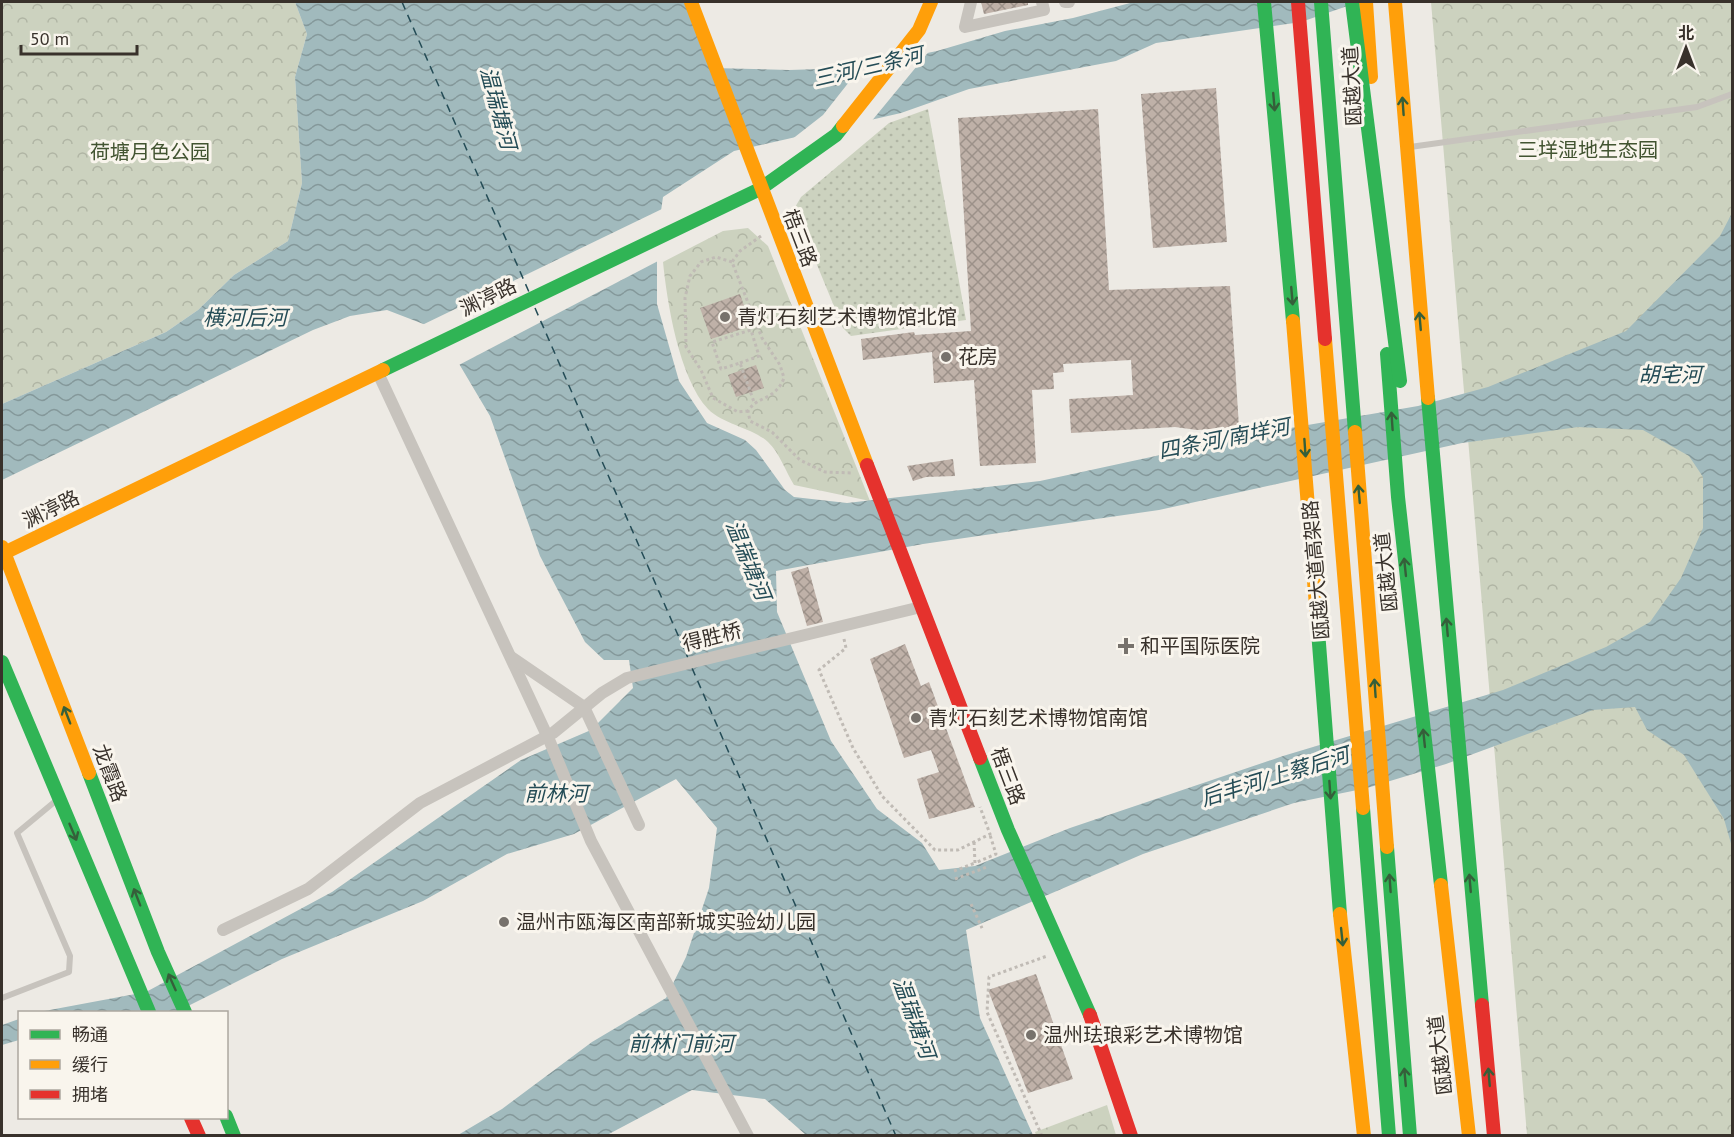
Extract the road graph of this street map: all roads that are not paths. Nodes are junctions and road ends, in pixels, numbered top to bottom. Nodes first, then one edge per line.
1 (691, 2) edge
2 (931, 2) edge
3 (971, 2) edge
4 (1042, 2) edge
5 (1264, 2) edge
6 (1291, 2) edge
7 (1298, 2) edge
8 (1321, 2) edge
9 (1352, 2) edge
10 (1366, 2) edge
11 (1396, 8) edge
12 (1732, 94) edge
13 (1406, 147) junction
14 (759, 189) junction
15 (378, 373) junction
16 (1412, 484) dead end
17 (2, 551) edge
18 (1421, 575) dead end
19 (921, 607) junction
20 (510, 656) junction
21 (2, 662) edge
22 (584, 707) junction
23 (548, 739) junction
24 (1436, 787) junction
25 (59, 799) junction
26 (639, 825) dead end
27 (223, 930) dead end
28 (2, 998) edge
29 (149, 1011) edge
30 (185, 1011) edge
31 (191, 1119) edge
32 (227, 1119) edge
33 (199, 1136) edge
34 (234, 1136) edge
35 (748, 1136) edge
36 (1131, 1136) edge
37 (1364, 1136) edge
38 (1382, 1136) edge
39 (1389, 1136) edge
40 (1410, 1136) edge
41 (1469, 1136) edge
42 (1494, 1136) edge

1 - 14 main road, 梧三路
2 - 14 main road, 渊渟路
3 - 4 street
5 -> 37 main road
6 - 38 main road, 瓯越大道高架路
7 - 39 main road
40 -> 8 main road
9 - 16 main road, bridge
24 -> 10 main road, 瓯越大道
13 -> 11 main road
12 - 13 lane
42 -> 13 main road
14 - 15 main road, 渊渟路
14 - 19 main road, 梧三路
15 - 17 main road, 渊渟路
15 - 20 street
30 -> 17 main road, 龙霞路
18 - 24 main road
19 - 22 street, 得胜桥
19 - 36 main road, 梧三路
20 - 22 street
20 - 23 street
21 - 25 main road
22 - 23 street
22 - 26 street
23 - 27 street
23 - 35 street
24 - 41 main road, 瓯越大道
25 - 28 lane
25 -> 29 main road
31 - 33 main road
32 - 34 main road

